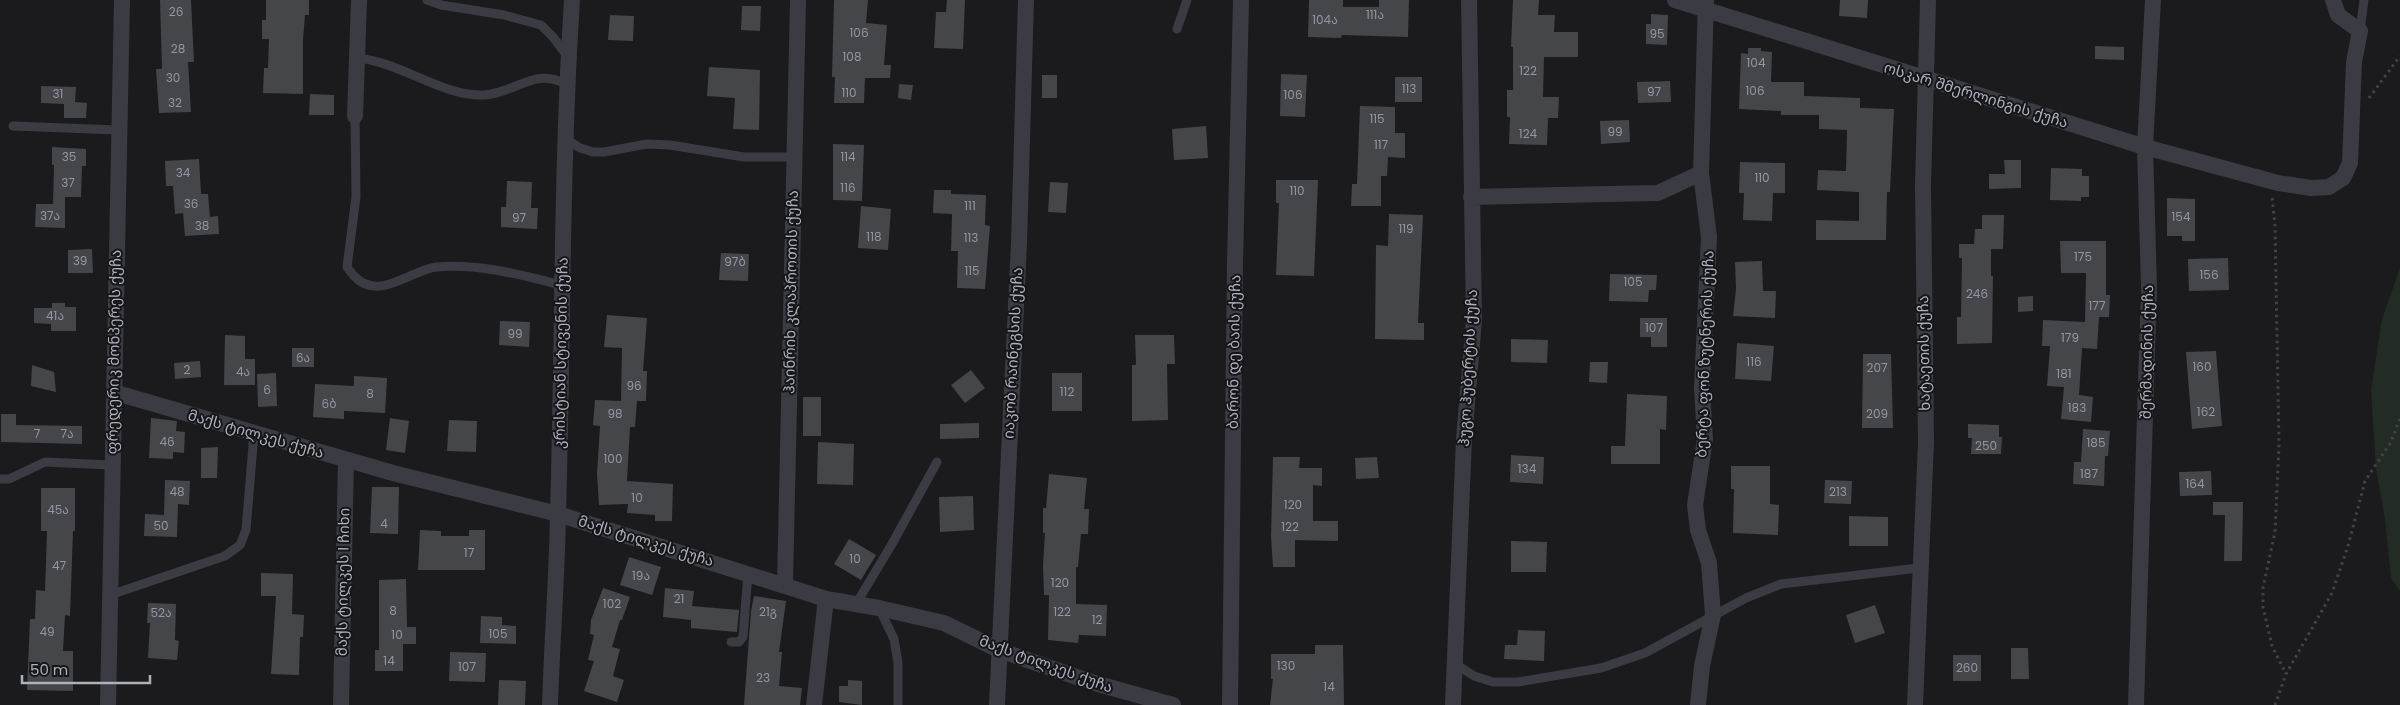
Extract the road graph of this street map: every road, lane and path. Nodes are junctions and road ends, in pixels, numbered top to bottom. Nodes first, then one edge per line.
1 (122, 0) edge
2 (359, 0) edge
3 (428, 0) edge
4 (572, 0) edge
5 (798, 0) edge
6 (1026, 0) edge
7 (1187, 0) edge
8 (1241, 0) edge
9 (1470, 0) edge
10 (1675, 0) edge
11 (1928, 0) edge
12 (2153, 0) edge
13 (2333, 0) edge
14 (2364, 0) edge
15 (1706, 5) edge
16 (1177, 29) dead end
17 (2360, 31) junction
18 (2400, 56) edge
19 (568, 57) junction
20 (355, 58) junction
21 (1926, 79) junction
22 (568, 85) junction
23 (355, 116) joint
24 (2353, 121) junction
25 (13, 126) dead end
26 (118, 130) junction
27 (566, 139) junction
28 (2144, 147) junction
29 (794, 157) junction
30 (1701, 173) junction
31 (2274, 182) junction
32 (1471, 197) junction
33 (562, 285) junction
34 (113, 392) junction
35 (2400, 418) edge
36 (254, 433) junction
37 (346, 460) junction
38 (937, 462) dead end
39 (111, 465) junction
40 (0, 479) edge
41 (558, 514) junction
42 (1919, 568) junction
43 (748, 573) junction
44 (785, 584) junction
45 (110, 595) junction
46 (826, 599) junction
47 (856, 604) junction
48 (879, 608) junction
49 (1713, 615) junction
50 (730, 642) dead end
51 (998, 650) junction
52 (1454, 663) junction
53 (2286, 674) junction
54 (108, 705) edge
55 (341, 705) edge
56 (550, 705) edge
57 (814, 705) edge
58 (898, 705) edge
59 (997, 705) edge
60 (1174, 705) edge
61 (1230, 705) edge
62 (1453, 705) edge
63 (1698, 705) edge
64 (1915, 705) edge
65 (2136, 705) edge
66 (2275, 705) edge

1 - 26 street, ფრედერიკ მონპერეს ქუჩა
2 - 20 street
3 - 19 lane
4 - 19 street, კრისტიან სტივენის ქუჩა
5 - 29 street, ჰაინრიხ კლაპროთის ქუჩა
6 - 51 street, იაკობ რაინეგსის ქუჩა
7 - 16 lane
8 - 61 street, ბარონ დე ბაის ქუჩა
9 - 32 street, ჰუგო ჰუბერტის ქუჩა
10 - 15 street, ოსკარ შმერლინგის ქუჩა
11 - 21 street, ხატაეთის ქუჩა
12 - 28 street, შერმადინის ქუჩა
13 - 17 street
14 - 17 lane
15 - 21 street, ოსკარ შმერლინგის ქუჩა
15 - 30 street, ბერტა ფონ ზუტნერის ქუჩა
17 - 24 street, ოსკარ შმერლინგის ქუჩა
18 - 24 path
19 - 22 street, კრისტიან სტივენის ქუჩა
20 - 22 lane
20 - 23 street
21 - 28 street, ოსკარ შმერლინგის ქუჩა
21 - 42 street, ხატაეთის ქუჩა
22 - 27 street, კრისტიან სტივენის ქუჩა
23 - 33 lane
24 - 31 street, ოსკარ შმერლინგის ქუჩა
25 - 26 lane
26 - 34 street, ფრედერიკ მონპერეს ქუჩა
27 - 29 lane
27 - 33 street, კრისტიან სტივენის ქუჩა
28 - 31 street, ოსკარ შმერლინგის ქუჩა
28 - 65 street, შერმადინის ქუჩა
29 - 44 street, ჰაინრიხ კლაპროთის ქუჩა
30 - 32 street
30 - 49 street, ბერტა ფონ ზუტნერის ქუჩა
31 - 53 path
32 - 52 street, ჰუგო ჰუბერტის ქუჩა
33 - 41 street, კრისტიან სტივენის ქუჩა
34 - 36 street, მაქს ტილკეს ქუჩა
34 - 39 street, ფრედერიკ მონპერეს ქუჩა
35 - 53 path
36 - 37 street, მაქს ტილკეს ქუჩა
36 - 45 lane
37 - 41 street, მაქს ტილკეს ქუჩა
37 - 55 street, მაქს ტილკეს I ჩიხი
38 - 47 lane
39 - 40 lane
39 - 45 street, ფრედერიკ მონპერეს ქუჩა
41 - 43 street, მაქს ტილკეს ქუჩა
41 - 56 street, კრისტიან სტივენის ქუჩა
42 - 49 lane
42 - 64 street, ხატაეთის ქუჩა
43 - 44 street, მაქს ტილკეს ქუჩა
43 - 50 lane
44 - 46 street, მაქს ტილკეს ქუჩა
45 - 54 street, ფრედერიკ მონპერეს ქუჩა
46 - 47 street, მაქს ტილკეს ქუჩა
46 - 57 street
47 - 48 street, მაქს ტილკეს ქუჩა
48 - 51 street, მაქს ტილკეს ქუჩა
48 - 58 lane
49 - 52 lane
49 - 63 street, ბერტა ფონ ზუტნერის ქუჩა
51 - 59 street, იაკობ რაინეგსის ქუჩა
51 - 60 street, მაქს ტილკეს ქუჩა
52 - 62 street, ჰუგო ჰუბერტის ქუჩა
53 - 66 path

